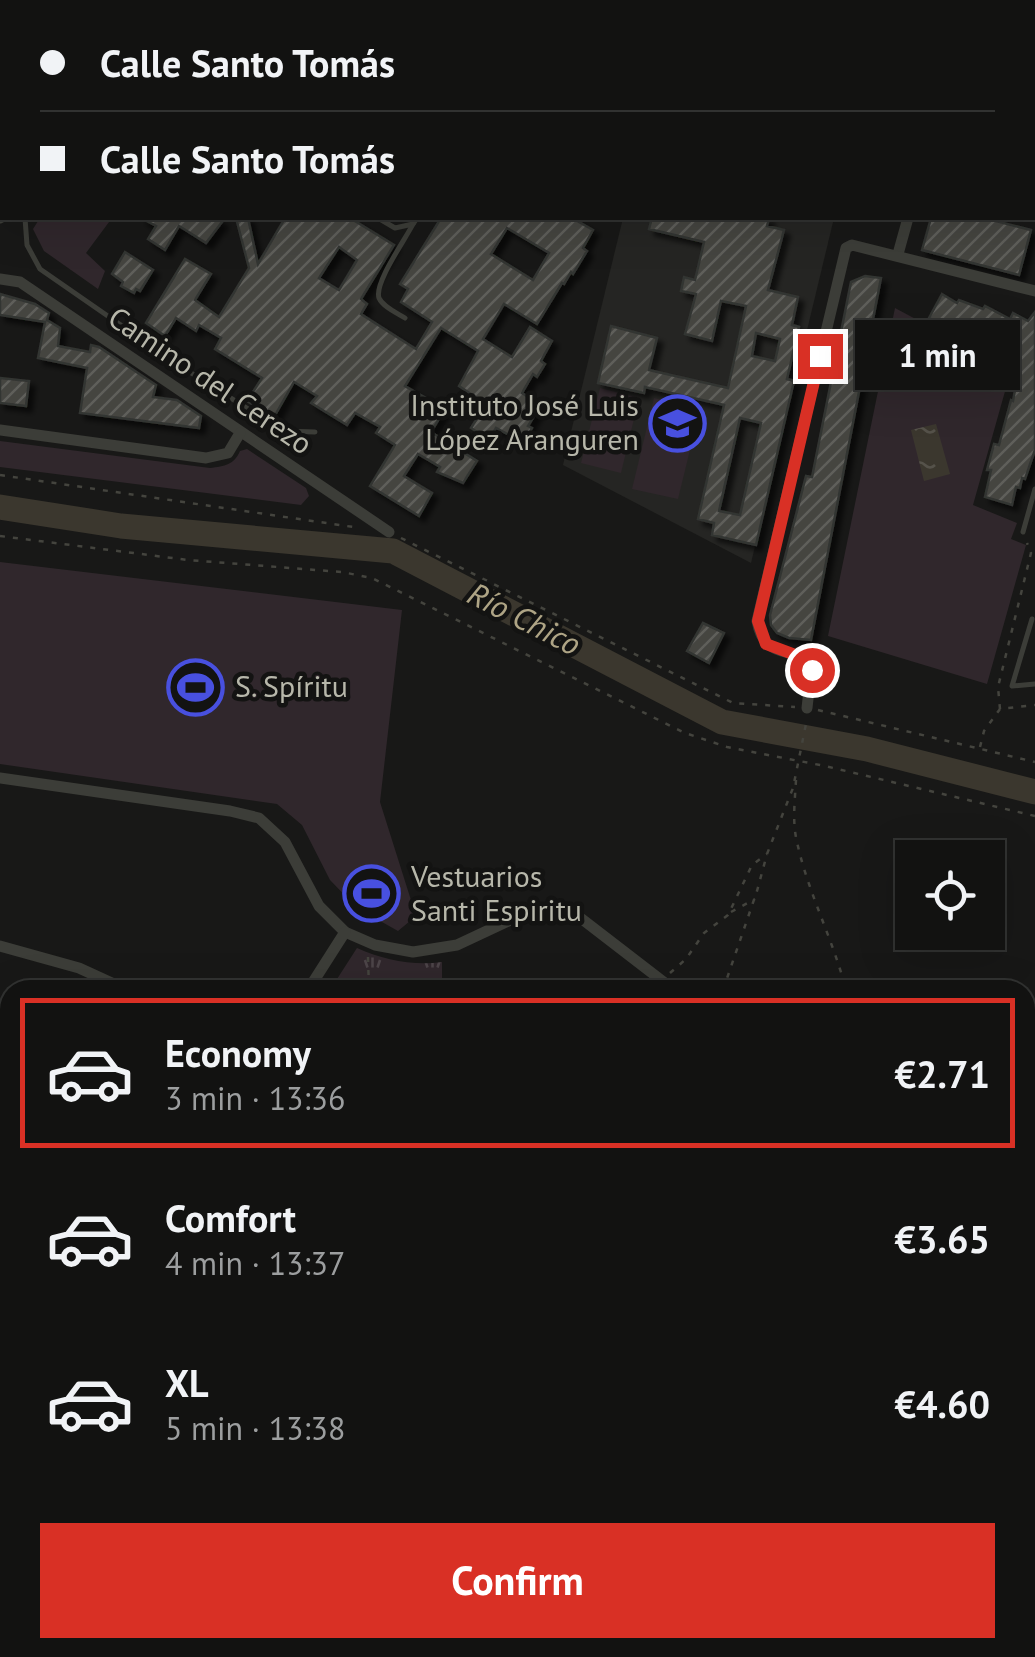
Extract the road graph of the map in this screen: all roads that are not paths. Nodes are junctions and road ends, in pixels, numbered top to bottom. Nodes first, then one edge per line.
1 (24, 220) edge
2 (381, 220) edge
3 (907, 220) edge
4 (415, 221) edge
5 (394, 228) junction
6 (403, 244) junction
7 (898, 254) junction
8 (0, 279) edge
9 (1035, 291) edge
10 (405, 318) dead end
11 (0, 430) edge
12 (315, 432) dead end
13 (240, 433) junction
14 (1035, 489) edge
15 (389, 532) road end
16 (1023, 532) road end
17 (1032, 619) dead end
18 (1035, 684) edge
19 (808, 708) road end
20 (0, 778) edge
21 (345, 932) junction
22 (0, 946) edge
23 (105, 980) edge
24 (314, 980) edge
25 (661, 980) edge

1 - 12 lane
2 - 5 lane
3 - 7 street
4 - 5 lane
4 - 6 lane
5 - 6 lane
6 - 10 lane
7 - 9 street
7 - 19 street
8 - 13 street, Camino del Cerezo
11 - 13 street
13 - 15 street, Camino del Cerezo
14 - 16 lane
17 - 18 lane
20 - 21 street
21 - 24 street
21 - 25 street
22 - 23 street

